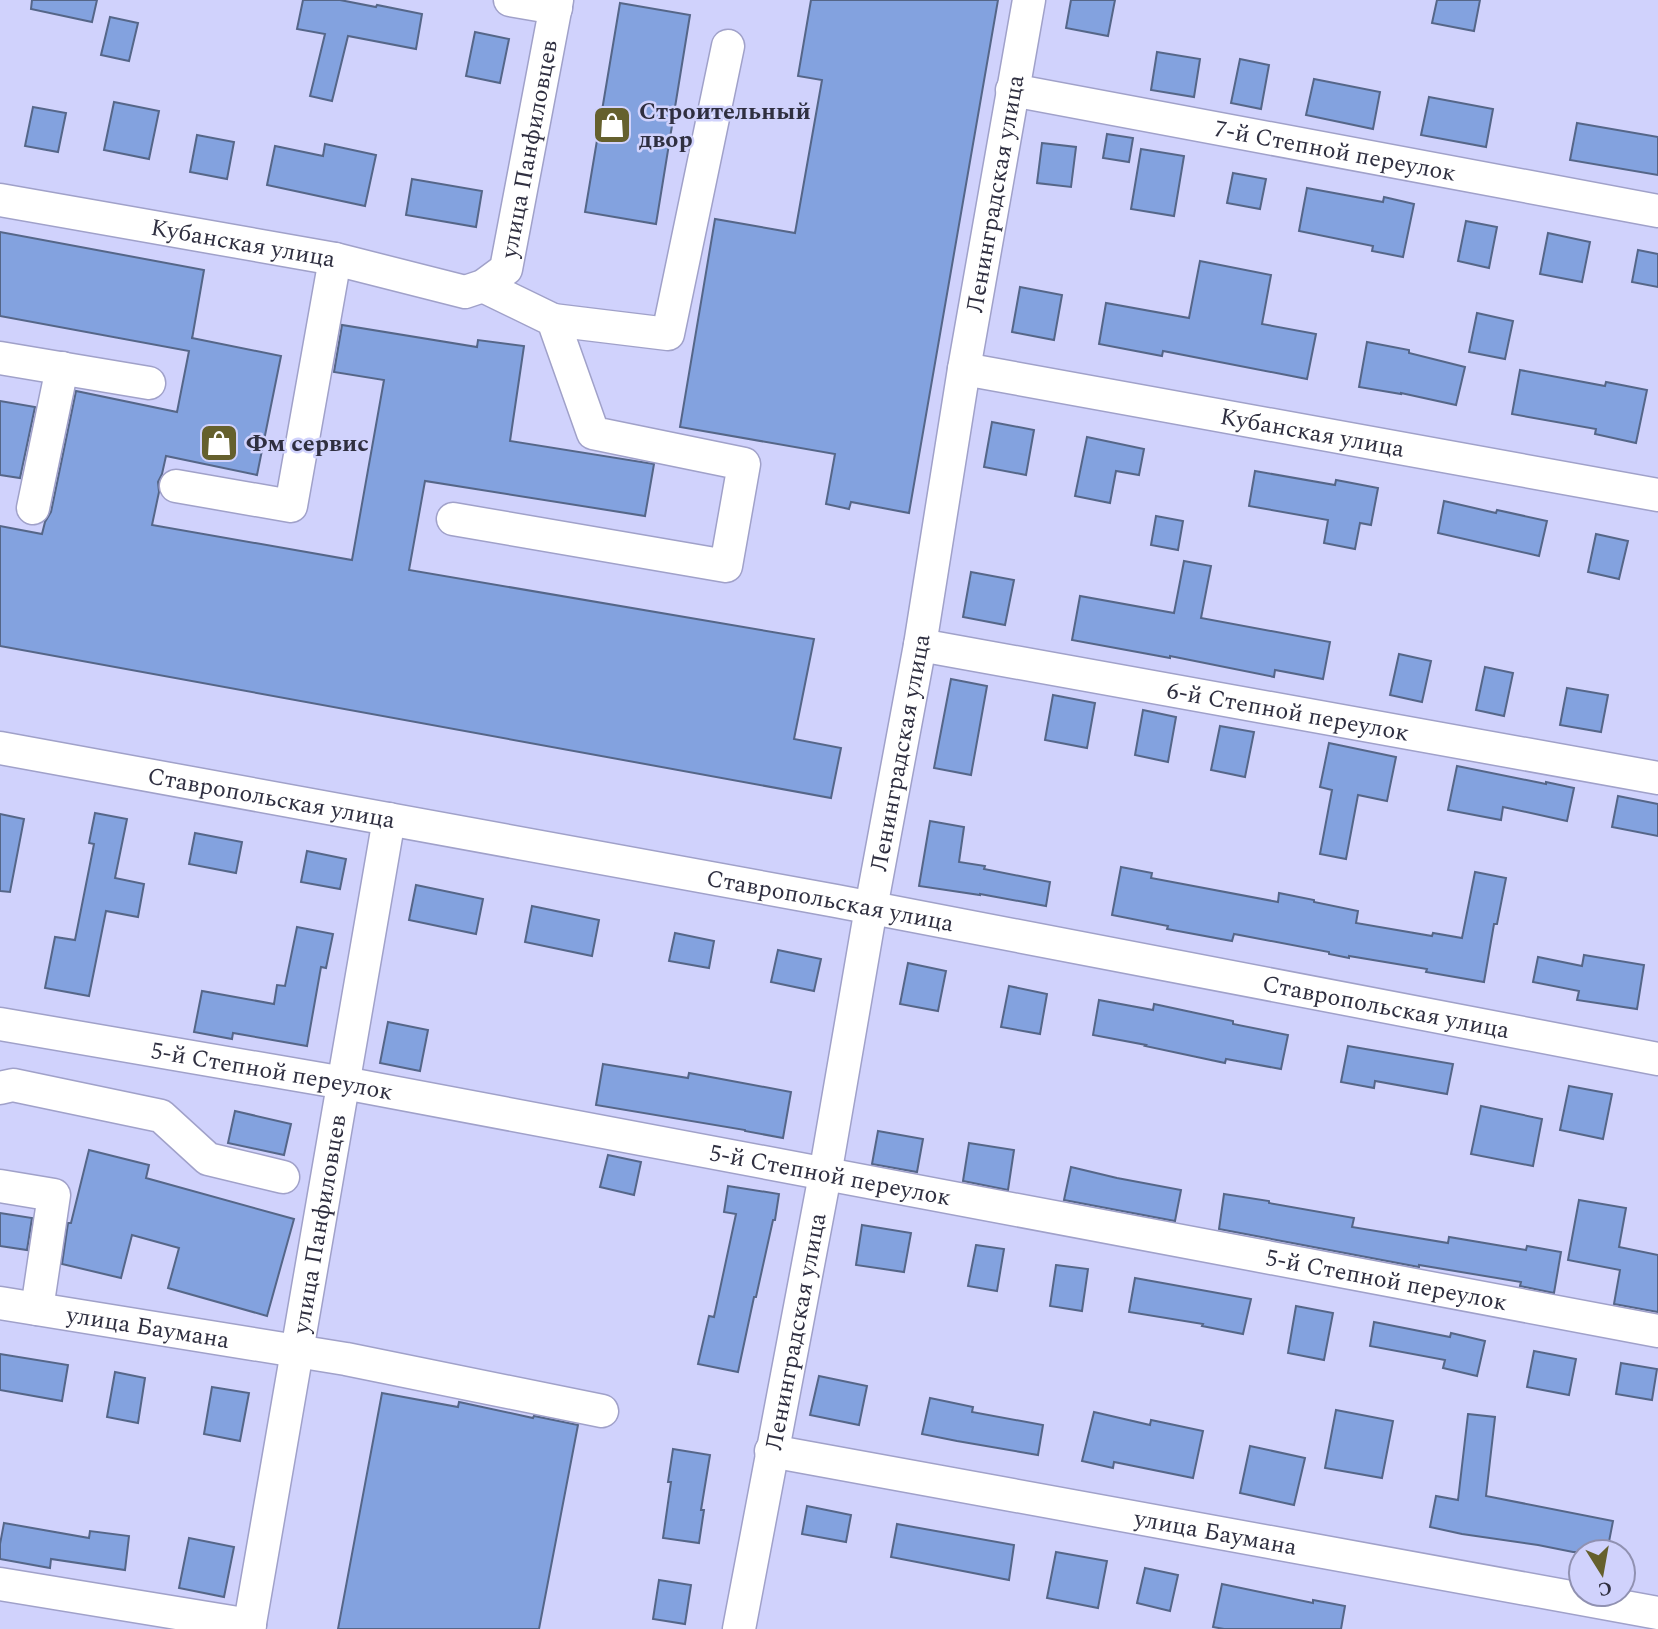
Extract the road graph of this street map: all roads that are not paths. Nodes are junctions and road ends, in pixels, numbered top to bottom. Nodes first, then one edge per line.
1 (510, 0) edge
2 (1029, 0) edge
3 (557, 4) edge
4 (728, 46) dead end
5 (1012, 90) junction
6 (0, 200) edge
7 (1658, 211) edge
8 (335, 259) junction
9 (483, 286) junction
10 (553, 320) junction
11 (0, 358) edge
12 (62, 368) junction
13 (964, 369) junction
14 (149, 383) dead end
15 (176, 485) dead end
16 (1658, 495) edge
17 (33, 508) dead end
18 (453, 519) dead end
19 (920, 645) junction
20 (0, 748) edge
21 (1658, 778) edge
22 (388, 819) junction
23 (871, 908) junction
24 (0, 1024) edge
25 (1658, 1059) edge
26 (344, 1083) junction
27 (0, 1088) edge
28 (825, 1175) junction
29 (284, 1177) dead end
30 (0, 1186) edge
31 (0, 1303) edge
32 (37, 1309) junction
33 (1658, 1331) edge
34 (297, 1352) junction
35 (602, 1411) dead end
36 (771, 1451) junction
37 (0, 1584) edge
38 (1658, 1614) edge
39 (249, 1627) edge
40 (738, 1629) edge

1 - 3 street
2 - 5 street, Ленинградская улица
3 - 9 street, улица Панфиловцев
4 - 10 street
5 - 7 street, 7-й Степной переулок
5 - 13 street, Ленинградская улица
6 - 8 street, Кубанская улица
8 - 9 street, Кубанская улица
8 - 15 street
9 - 10 street
10 - 18 street
11 - 12 street
12 - 14 street
12 - 17 street
13 - 16 street, Кубанская улица
13 - 19 street, Ленинградская улица
19 - 21 street, 6-й Степной переулок
19 - 23 street, Ленинградская улица
20 - 22 street, Ставропольская улица
22 - 23 street, Ставропольская улица
22 - 26 street, улица Панфиловцев
23 - 25 street, Ставропольская улица
23 - 28 street, Ленинградская улица
24 - 26 street, 5-й Степной переулок
26 - 28 street, 5-й Степной переулок
26 - 34 street, улица Панфиловцев
27 - 29 street
28 - 33 street, 5-й Степной переулок
28 - 36 street, Ленинградская улица
30 - 32 street
31 - 32 street, улица Баумана
32 - 34 street, улица Баумана
34 - 35 street, улица Баумана
34 - 39 street, улица Панфиловцев
36 - 38 street, улица Баумана
36 - 40 street, Ленинградская улица
37 - 39 street

